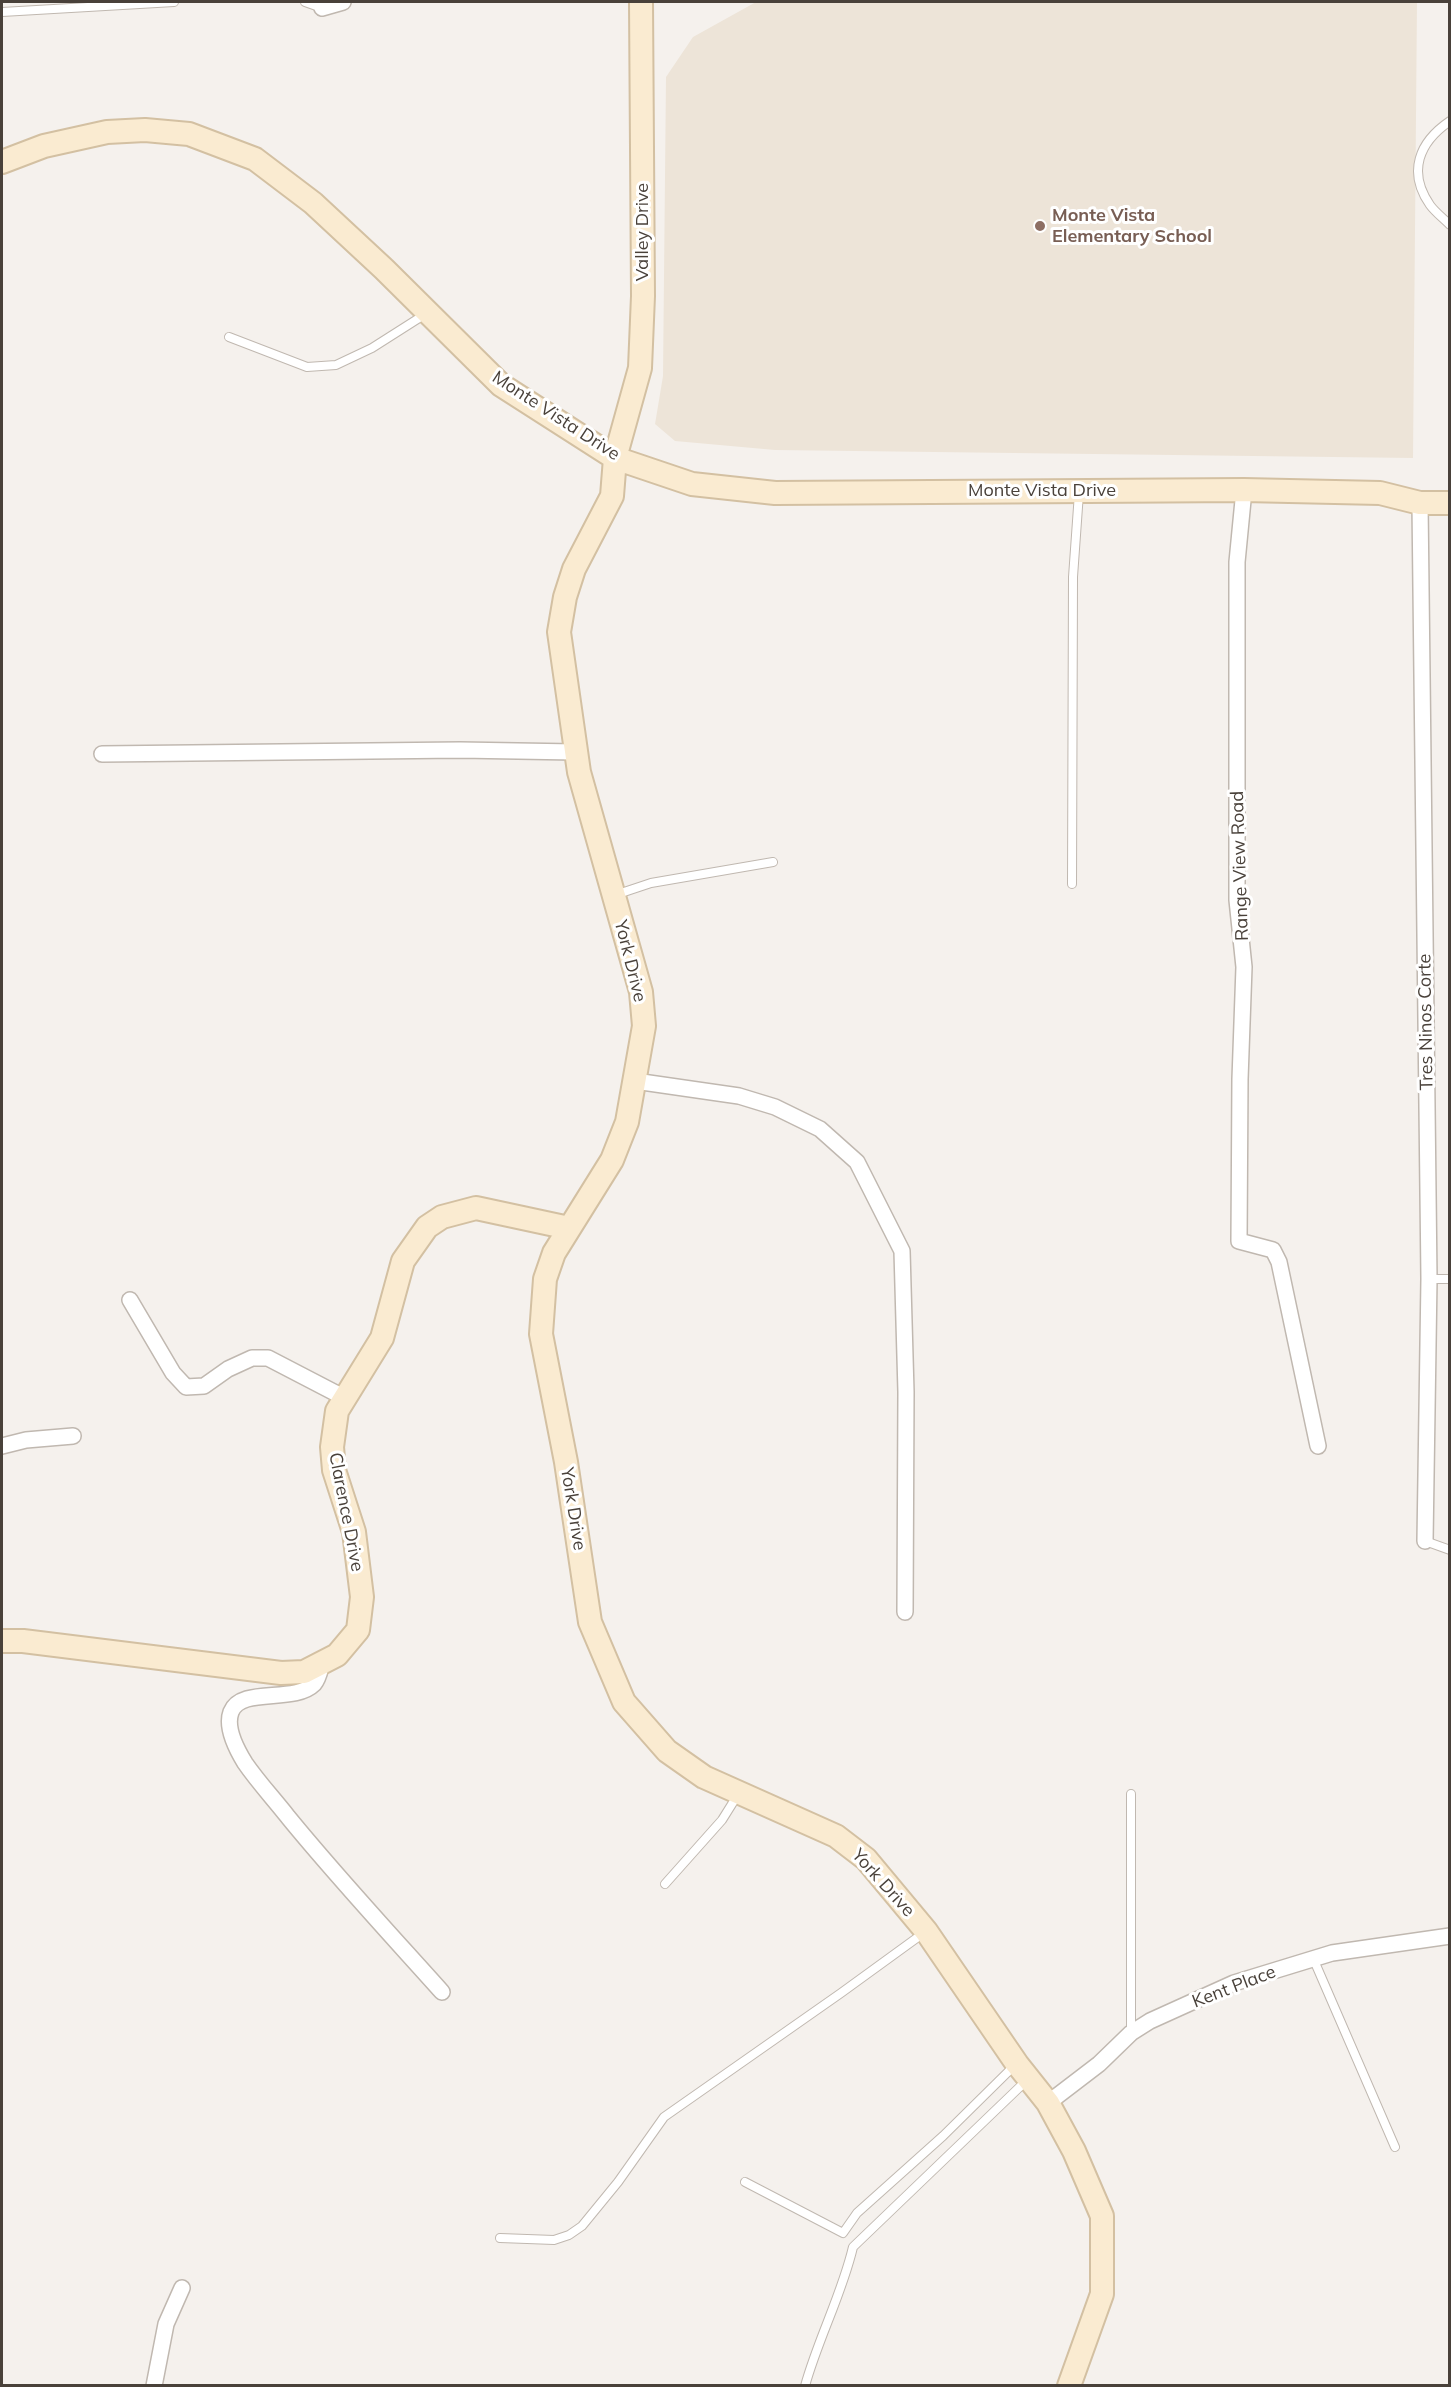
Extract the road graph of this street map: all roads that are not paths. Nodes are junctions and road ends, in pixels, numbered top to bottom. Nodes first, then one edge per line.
1 (174, 2) edge
2 (305, 2) edge
3 (343, 2) edge
4 (641, 2) edge
5 (323, 5) edge
6 (2, 12) edge
7 (1449, 121) edge
8 (2, 162) edge
9 (1449, 225) edge
10 (428, 312) junction
11 (229, 337) dead end
12 (615, 458) junction
13 (1244, 490) junction
14 (1077, 491) junction
15 (1420, 503) junction
16 (1449, 503) edge
17 (575, 752) junction
18 (102, 754) dead end
19 (773, 862) dead end
20 (1072, 884) dead end
21 (613, 896) junction
22 (635, 1081) junction
23 (569, 1228) junction
24 (1429, 1279) junction
25 (1449, 1279) edge
26 (130, 1300) dead end
27 (345, 1398) junction
28 (73, 1436) dead end
29 (2, 1446) edge
30 (1318, 1446) dead end
31 (1425, 1541) joint
32 (1449, 1550) edge
33 (905, 1612) dead end
34 (2, 1641) edge
35 (322, 1663) junction
36 (740, 1792) junction
37 (1131, 1794) dead end
38 (665, 1884) dead end
39 (926, 1931) junction
40 (1449, 1936) edge
41 (1313, 1958) junction
42 (442, 1992) dead end
43 (1131, 2033) junction
44 (1022, 2071) junction
45 (1048, 2103) junction
46 (1395, 2147) dead end
47 (745, 2182) dead end
48 (500, 2238) dead end
49 (182, 2288) dead end
50 (154, 2385) edge
51 (805, 2385) edge
52 (1069, 2385) edge

1 - 6 lane
2 - 5 lane
3 - 5 street
4 - 12 street, Valley Drive
7 - 9 lane
8 - 10 street, Monte Vista Drive
10 - 11 lane
10 - 12 street, Monte Vista Drive
12 - 14 street, Monte Vista Drive
12 - 17 street, York Drive
13 - 14 street, Monte Vista Drive
13 - 15 street, Monte Vista Drive
13 - 30 street, Range View Road
14 - 20 lane
15 - 16 street, Monte Vista Drive
15 - 24 street, Tres Ninos Corte
17 - 18 street
17 - 21 street, York Drive
19 - 21 lane
21 - 22 street, York Drive
22 - 23 street, York Drive
22 - 33 street
23 - 27 street, Clarence Drive
23 - 36 street, York Drive
24 - 25 lane
24 - 31 street, Tres Ninos Corte
26 - 27 street
27 - 35 street, Clarence Drive
28 - 29 street
31 - 32 lane
34 - 35 street, Clarence Drive
35 - 42 street
36 - 38 lane
36 - 39 street, York Drive
37 - 43 lane
39 - 44 street, York Drive
39 - 48 lane
40 - 41 street, Kent Place
41 - 43 street, Kent Place
41 - 46 lane
43 - 45 street, Kent Place
44 - 45 street, York Drive
44 - 47 lane
44 - 51 lane
45 - 52 street, York Drive
49 - 50 street

